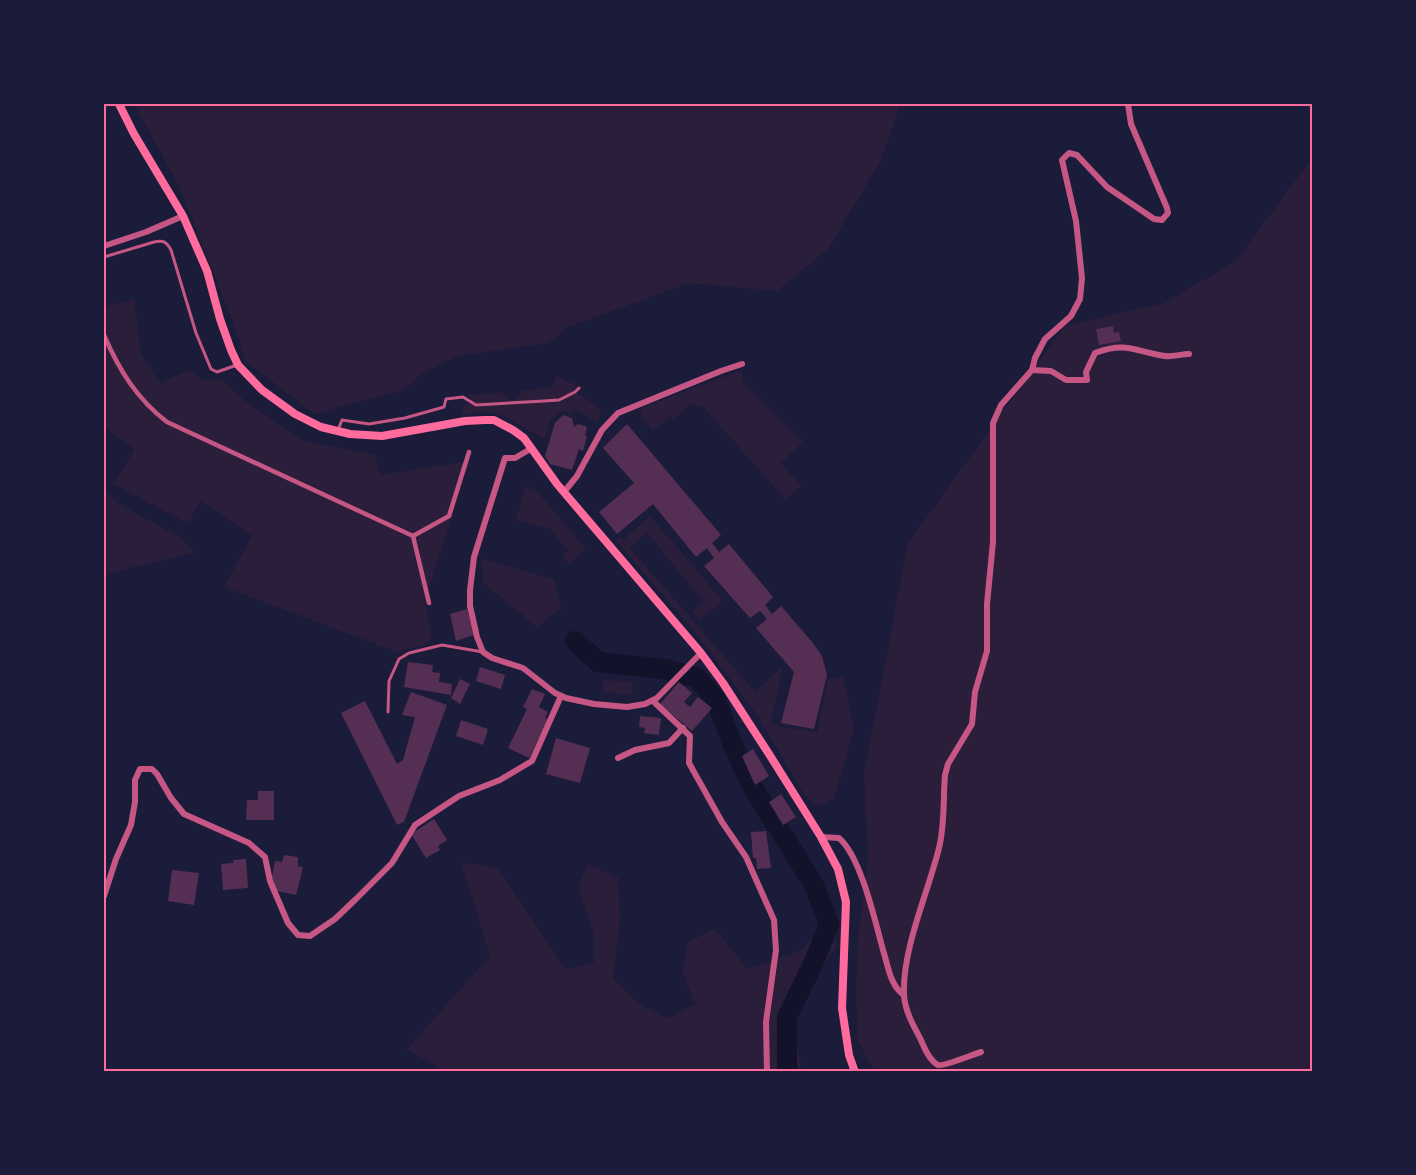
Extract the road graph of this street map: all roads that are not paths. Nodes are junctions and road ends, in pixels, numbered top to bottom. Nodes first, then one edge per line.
1 (119, 104) edge
2 (1128, 104) edge
3 (183, 216) junction
4 (104, 246) edge
5 (104, 256) edge
6 (104, 335) edge
7 (1189, 354) dead end
8 (742, 364) dead end
9 (238, 365) junction
10 (1032, 370) junction
11 (579, 388) dead end
12 (338, 432) junction
13 (532, 448) junction
14 (469, 452) dead end
15 (564, 492) junction
16 (413, 536) junction
17 (429, 603) dead end
18 (483, 652) junction
19 (701, 653) junction
20 (561, 696) junction
21 (652, 701) junction
22 (388, 712) dead end
23 (683, 728) junction
24 (618, 758) dead end
25 (821, 837) junction
26 (104, 897) edge
27 (904, 995) junction
28 (981, 1052) dead end
29 (767, 1071) edge
30 (855, 1071) edge

1 - 3 main road
2 - 10 street
3 - 4 street
3 - 9 main road
5 - 9 lane
6 - 16 street
7 - 10 street
8 - 15 street
9 - 12 main road
10 - 27 street
11 - 12 lane
12 - 13 main road
13 - 15 main road
13 - 18 street
14 - 16 street
15 - 19 main road
16 - 17 street
18 - 20 street
18 - 22 lane
19 - 21 street
19 - 25 main road
20 - 21 street
20 - 26 street
21 - 23 street
23 - 24 street
23 - 29 street
25 - 27 street
25 - 30 main road
27 - 28 street

